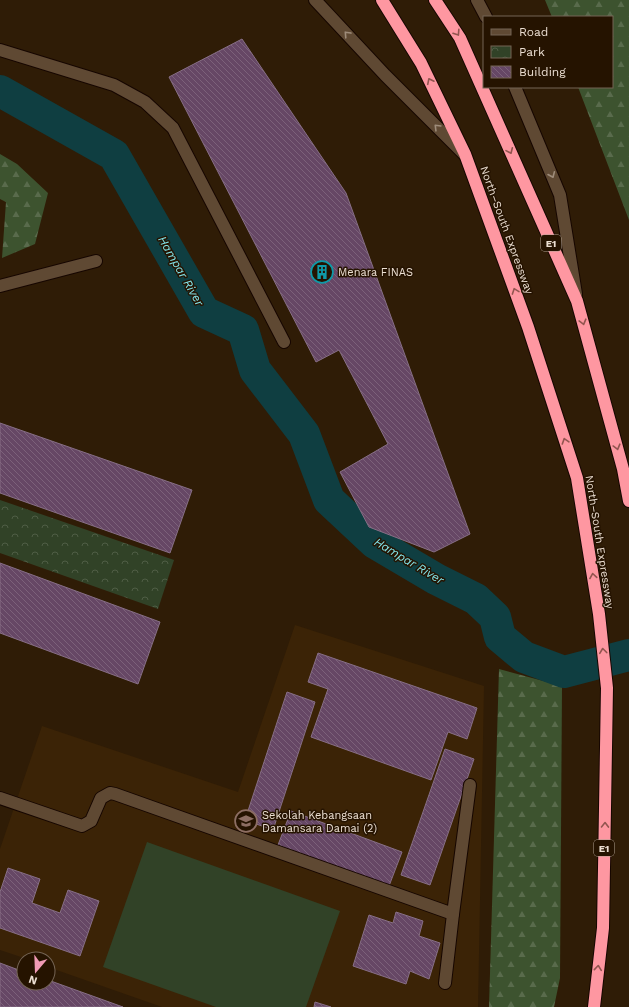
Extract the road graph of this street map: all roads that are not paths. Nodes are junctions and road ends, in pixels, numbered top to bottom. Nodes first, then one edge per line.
1 (315, 0) edge
2 (382, 0) edge
3 (435, 0) edge
4 (477, 0) edge
5 (485, 16) edge
6 (0, 50) edge
7 (515, 88) edge
8 (465, 154) junction
9 (96, 261) dead end
10 (0, 286) edge
11 (577, 301) junction
12 (284, 342) dead end
13 (629, 501) edge
14 (470, 786) dead end
15 (0, 798) edge
16 (453, 914) junction
17 (445, 983) dead end
18 (594, 1007) edge

8 -> 1 lane
8 -> 2 highway, North–South Expressway / E1
3 -> 11 highway, E1
4 - 5 lane
6 - 12 lane
7 -> 11 lane
18 -> 8 highway, North–South Expressway / E1
9 - 10 lane
11 -> 13 highway, E1
14 - 16 lane
15 - 16 lane
16 - 17 lane

